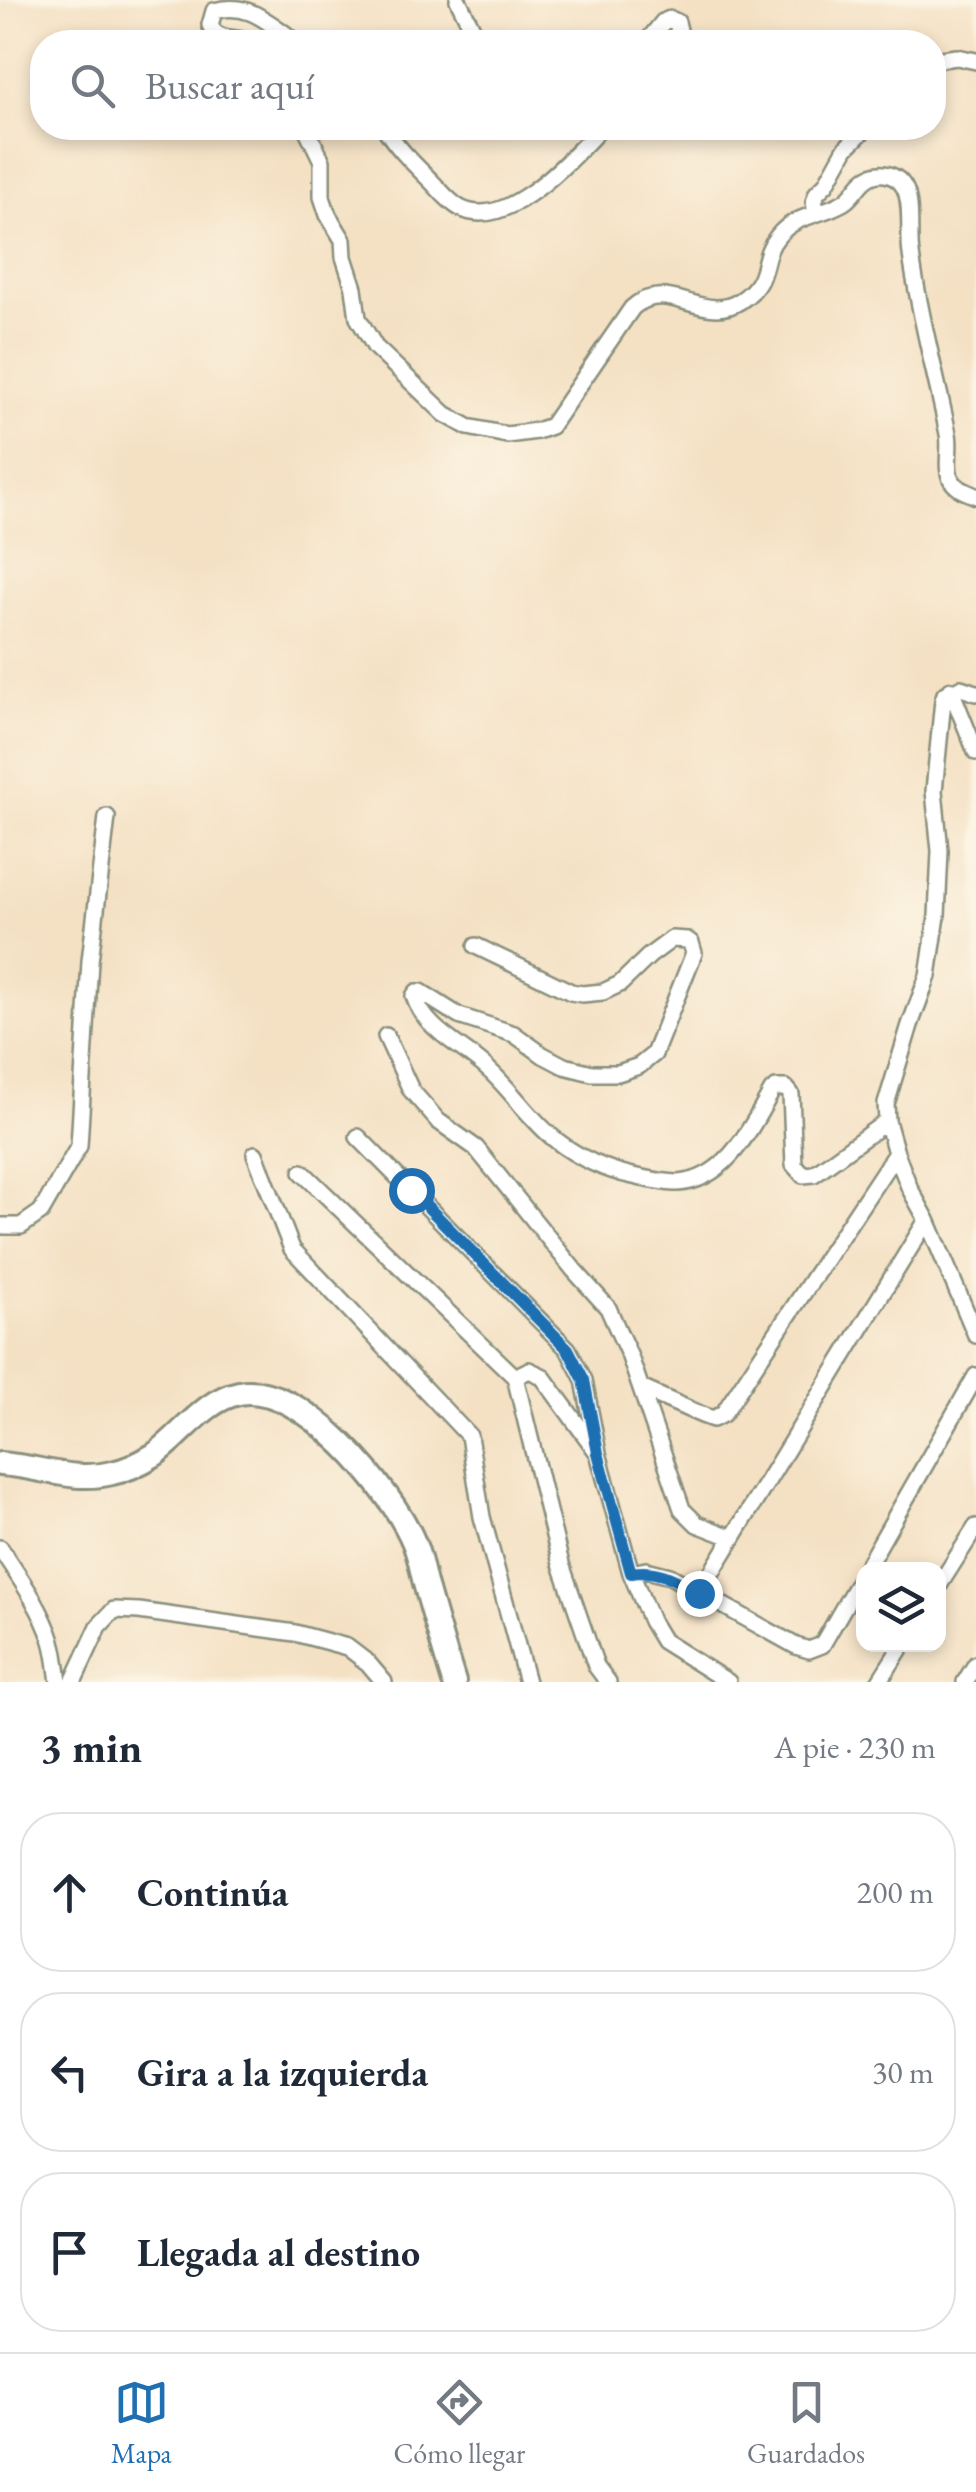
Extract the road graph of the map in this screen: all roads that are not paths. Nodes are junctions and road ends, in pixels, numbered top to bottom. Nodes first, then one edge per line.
1 (458, 0) edge
2 (212, 30) edge
3 (280, 30) edge
4 (474, 30) edge
5 (657, 30) edge
6 (679, 30) edge
7 (946, 58) edge
8 (976, 60) edge
9 (312, 140) edge
10 (394, 140) edge
11 (589, 140) edge
12 (854, 140) edge
13 (816, 213) junction
14 (976, 496) edge
15 (951, 690) junction
16 (976, 693) edge
17 (976, 752) edge
18 (108, 817) dead end
19 (476, 946) dead end
20 (386, 1036) dead end
21 (887, 1122) junction
22 (358, 1137) dead end
23 (896, 1153) junction
24 (256, 1154) dead end
25 (302, 1172) dead end
26 (928, 1220) junction
27 (0, 1226) edge
28 (976, 1335) edge
29 (976, 1376) edge
30 (515, 1377) junction
31 (640, 1388) junction
32 (598, 1453) junction
33 (0, 1464) edge
34 (976, 1527) edge
35 (733, 1538) junction
36 (0, 1548) edge
37 (869, 1562) edge
38 (631, 1573) junction
39 (946, 1574) edge
40 (856, 1585) edge
41 (699, 1593) junction
42 (897, 1652) edge
43 (368, 1662) junction
44 (976, 1664) edge
45 (59, 1682) edge
46 (73, 1682) edge
47 (367, 1682) edge
48 (384, 1682) edge
49 (454, 1682) edge
50 (527, 1682) edge
51 (608, 1682) edge
52 (728, 1682) edge
53 (879, 1682) edge
54 (965, 1682) edge

1 - 4 street
2 - 3 street
5 - 6 street
7 - 8 street
9 - 13 street
10 - 11 street
12 - 13 street
13 - 14 street
15 - 16 street
15 - 17 street
15 - 21 street
18 - 27 street
19 - 21 street
20 - 31 street
21 - 23 street
22 - 32 street
23 - 26 street
23 - 31 street
24 - 50 street
25 - 30 street
26 - 28 street
26 - 35 street
29 - 37 street
30 - 32 street
30 - 51 street
31 - 35 street
32 - 38 street
33 - 49 main road
34 - 39 street
35 - 41 street
36 - 45 street
38 - 41 street
38 - 52 street
40 - 41 street
42 - 53 street
43 - 46 street
43 - 47 street
43 - 48 street
44 - 54 street

